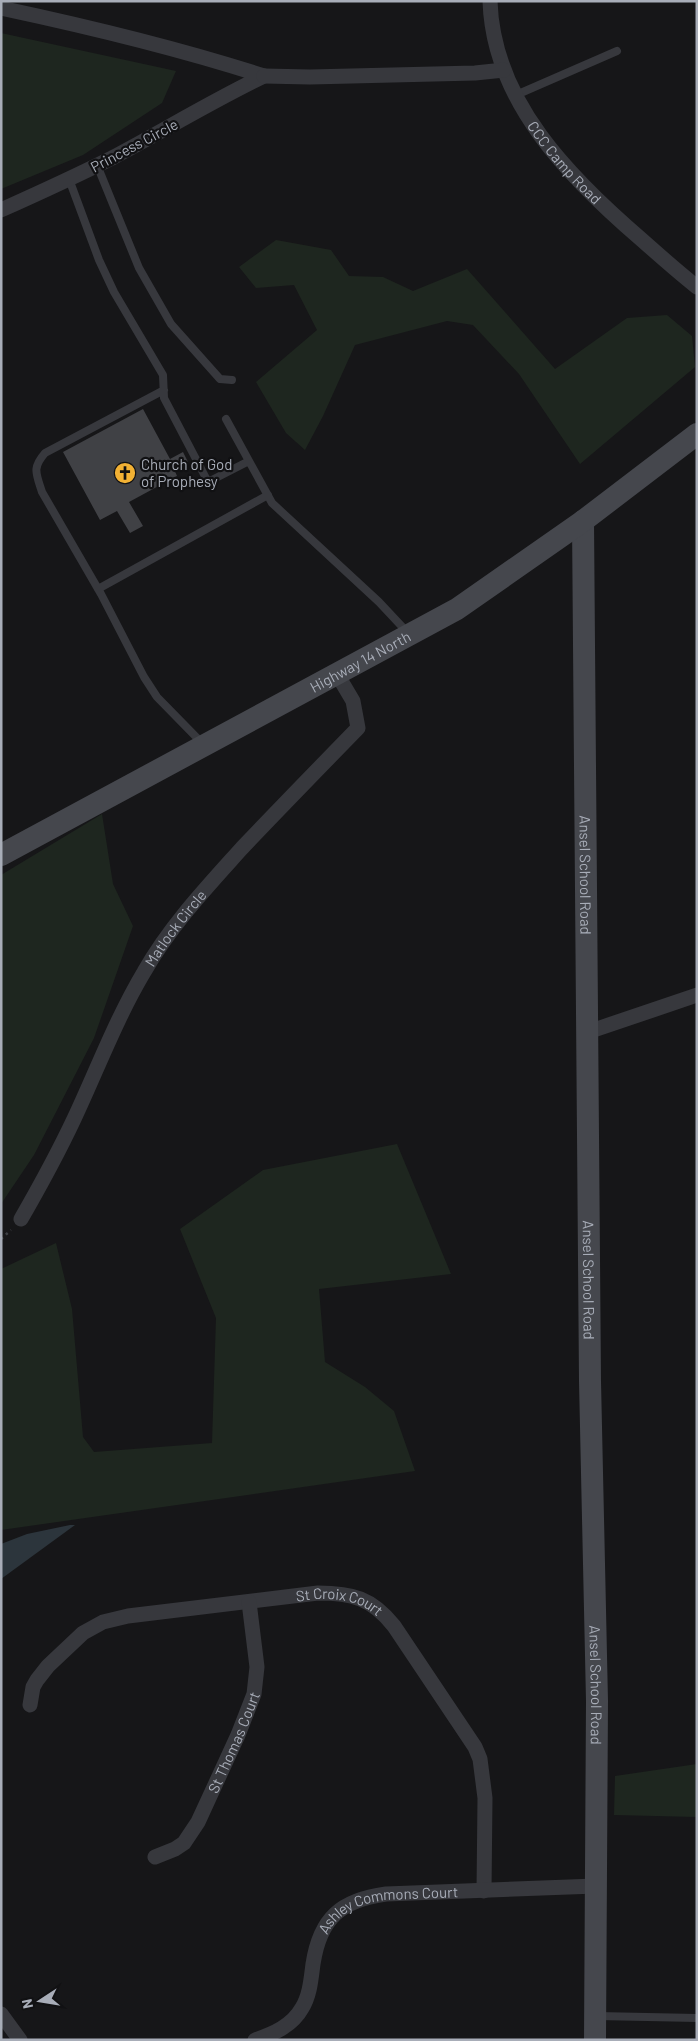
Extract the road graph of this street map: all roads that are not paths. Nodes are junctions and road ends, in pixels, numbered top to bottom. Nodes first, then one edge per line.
1 (490, 1) edge
2 (1, 8) edge
3 (617, 51) dead end
4 (504, 70) junction
5 (264, 76) junction
6 (516, 95) junction
7 (97, 165) junction
8 (69, 179) junction
9 (1, 210) edge
10 (697, 287) edge
11 (232, 380) dead end
12 (164, 390) junction
13 (226, 419) dead end
14 (697, 434) edge
15 (249, 461) junction
16 (268, 495) junction
17 (583, 521) junction
18 (98, 589) junction
19 (410, 634) junction
20 (337, 674) junction
21 (204, 745) junction
22 (1, 855) edge
23 (697, 995) edge
24 (588, 1032) junction
25 (21, 1219) dead end
26 (249, 1602) junction
27 (30, 1705) dead end
28 (154, 1857) dead end
29 (596, 1886) junction
30 (484, 1891) junction
31 (1, 2014) edge
32 (595, 2016) junction
33 (697, 2018) edge
34 (20, 2040) edge
35 (255, 2040) edge
36 (595, 2040) edge

1 - 4 street, CCC Camp Road
2 - 5 street, Princess Circle
3 - 6 lane
4 - 5 street, Princess Circle
4 - 6 street, CCC Camp Road
5 - 7 street, Princess Circle
6 - 10 street, CCC Camp Road
7 - 8 street, Princess Circle
7 - 11 lane
8 - 9 street, Princess Circle
8 - 12 lane
12 - 15 lane
12 - 18 lane
13 - 15 lane
14 - 17 street, Highway 14 North
15 - 16 lane
16 - 18 lane
16 - 19 lane
17 - 19 street, Highway 14 North
17 - 24 street, Ansel School Road
18 - 21 lane
19 - 20 street, Highway 14 North
20 - 21 street, Highway 14 North
20 - 25 street, Matlock Circle
21 - 22 street, Highway 14 North
23 - 24 street
24 - 29 street, Ansel School Road
26 - 27 street, St Croix Court
26 - 28 street, St Thomas Court
26 - 30 street, St Croix Court
29 - 30 street, Ashley Commons Court
29 - 32 street, Ansel School Road
30 - 35 street, Ashley Commons Court
31 - 34 street
32 - 33 lane
32 - 36 street, Ansel School Road

